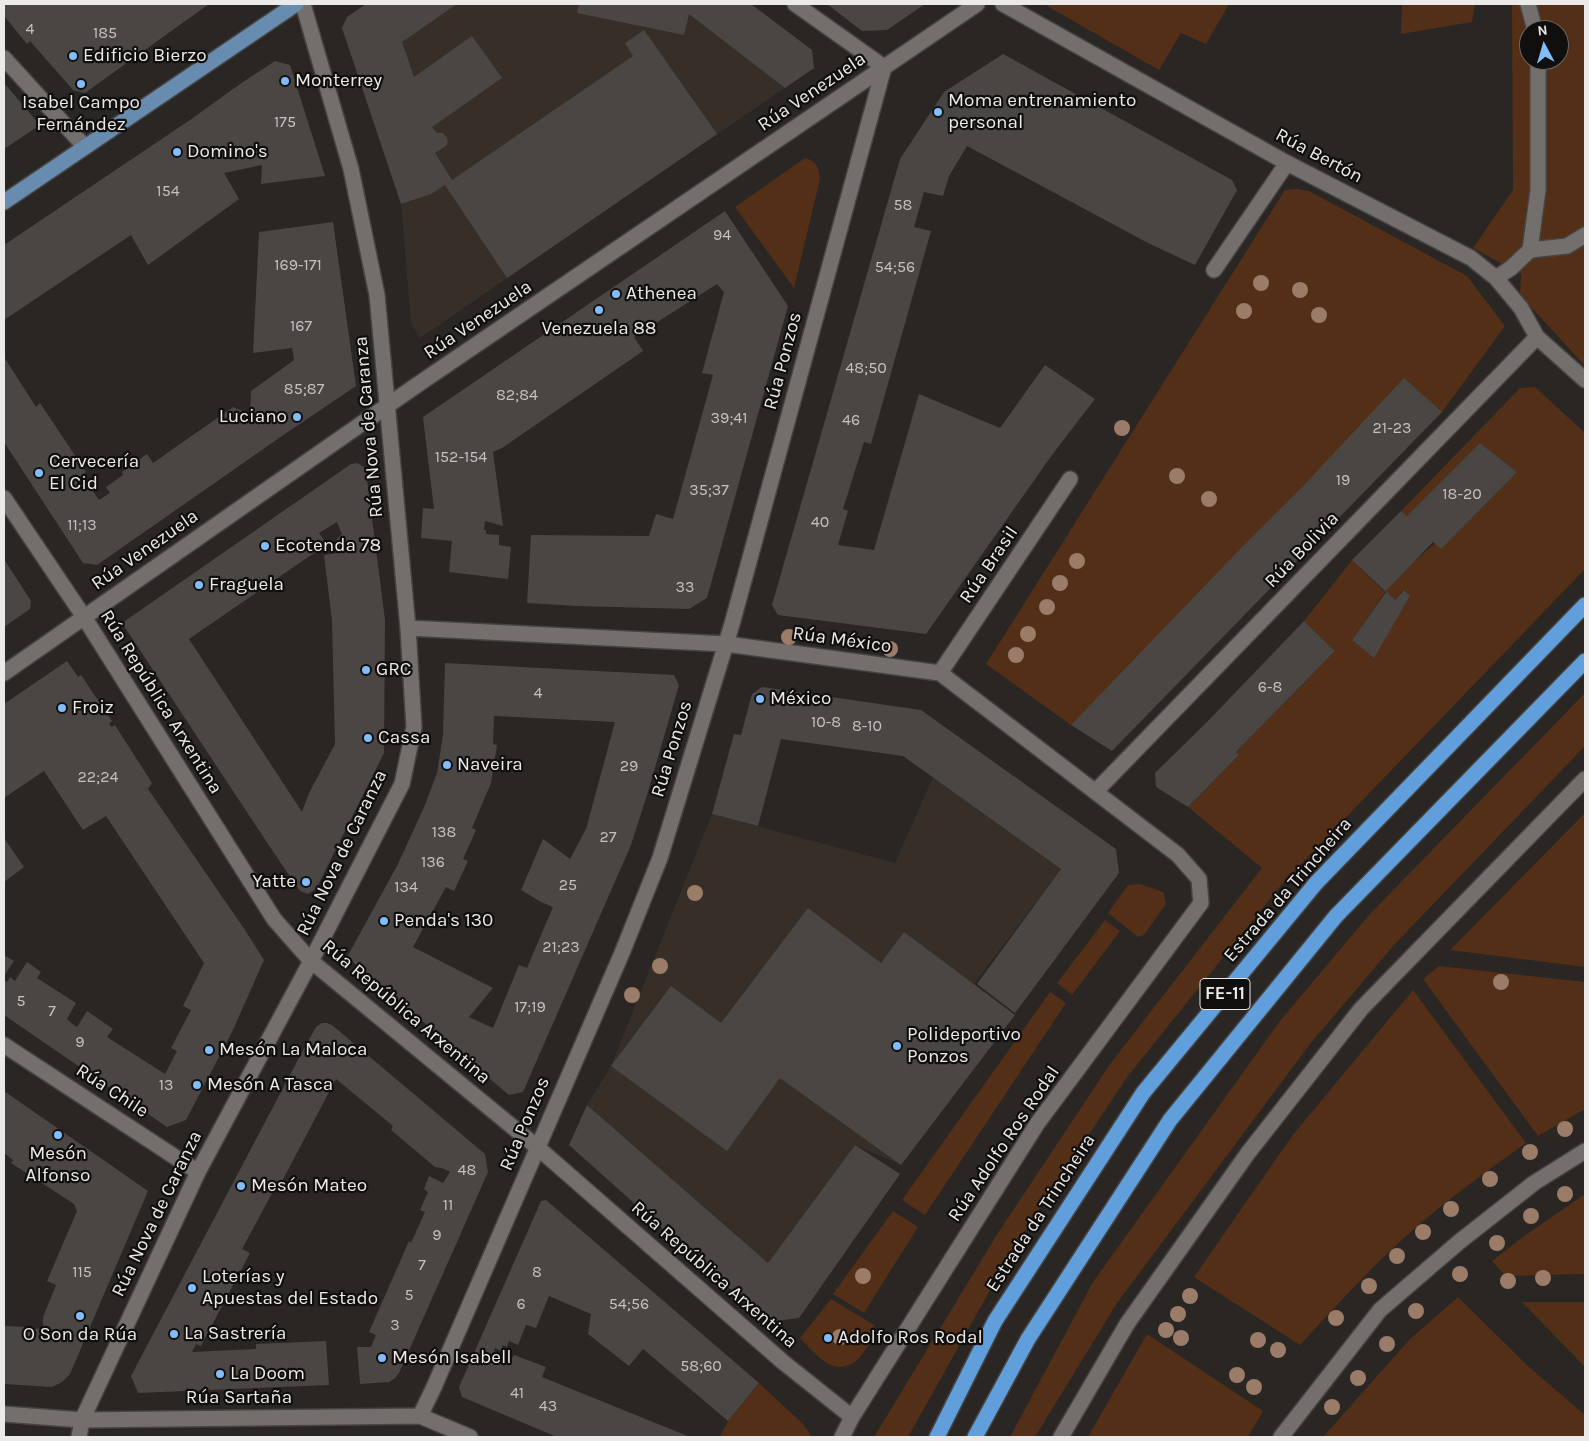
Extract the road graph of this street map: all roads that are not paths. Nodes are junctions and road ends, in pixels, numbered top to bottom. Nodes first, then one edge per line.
1 (296, 4) edge
2 (303, 4) edge
3 (795, 4) edge
4 (977, 4) edge
5 (1003, 4) edge
6 (1528, 4) edge
7 (1532, 20) edge
8 (4, 58) edge
9 (884, 67) junction
10 (1538, 70) edge
11 (85, 147) junction
12 (1288, 163) junction
13 (4, 202) edge
14 (1585, 235) edge
15 (1530, 250) junction
16 (1214, 270) dead end
17 (1496, 278) junction
18 (1537, 336) junction
19 (1585, 380) edge
20 (387, 406) junction
21 (1070, 479) dead end
22 (4, 498) edge
23 (1585, 605) edge
24 (84, 617) junction
25 (408, 628) junction
26 (726, 644) junction
27 (1585, 661) edge
28 (4, 673) edge
29 (940, 673) junction
30 (1585, 779) edge
31 (1096, 791) junction
32 (1199, 879) joint
33 (311, 961) junction
34 (4, 1045) edge
35 (537, 1147) junction
36 (1585, 1151) edge
37 (198, 1172) junction
38 (4, 1414) edge
39 (420, 1416) junction
40 (852, 1417) junction
41 (82, 1420) junction
42 (79, 1437) edge
43 (470, 1437) edge
44 (842, 1437) edge
45 (937, 1437) edge
46 (974, 1437) edge
47 (1061, 1437) edge
48 (1281, 1437) edge

1 - 11 main road
2 - 20 street, Rúa Nova de Caranza
3 - 9 street
4 - 9 street, Rúa Venezuela
5 - 12 street, Rúa Bertón
6 - 7 street
8 - 11 street
9 - 20 street, Rúa Venezuela
9 - 26 street, Rúa Ponzos
10 - 15 street
11 - 13 main road
12 - 16 street
12 - 17 street, Rúa Bertón
14 - 15 street
15 - 17 street
17 - 18 street, Rúa Bertón
18 - 19 street, Rúa Bertón
18 - 31 street, Rúa Bolivia
20 - 24 street, Rúa Venezuela
20 - 25 street, Rúa Nova de Caranza
21 - 29 street, Rúa Brasil
22 - 24 street, Rúa República Arxentina
23 - 45 highway, Estrada da Trincheira / FE-11
24 - 28 street, Rúa Venezuela
24 - 33 street, Rúa República Arxentina
25 - 26 street, Rúa México
25 - 33 street, Rúa Nova de Caranza
26 - 29 street, Rúa México
26 - 35 street, Rúa Ponzos
27 - 46 highway, FE-11
29 - 31 street, Rúa México
30 - 47 street
31 - 32 street, Rúa México
32 - 40 street, Rúa Adolfo Ros Rodal
33 - 35 street, Rúa República Arxentina
33 - 37 street, Rúa Nova de Caranza
34 - 37 street, Rúa Chile
35 - 39 street, Rúa Ponzos
35 - 40 street, Rúa República Arxentina
36 - 48 street
37 - 41 street, Rúa Nova de Caranza
38 - 41 street, Rúa Sartaña
39 - 41 street, Rúa Sartaña
39 - 43 street, Rúa Sartaña
40 - 44 street, Rúa Adolfo Ros Rodal
41 - 42 street, Rúa Nova de Caranza

